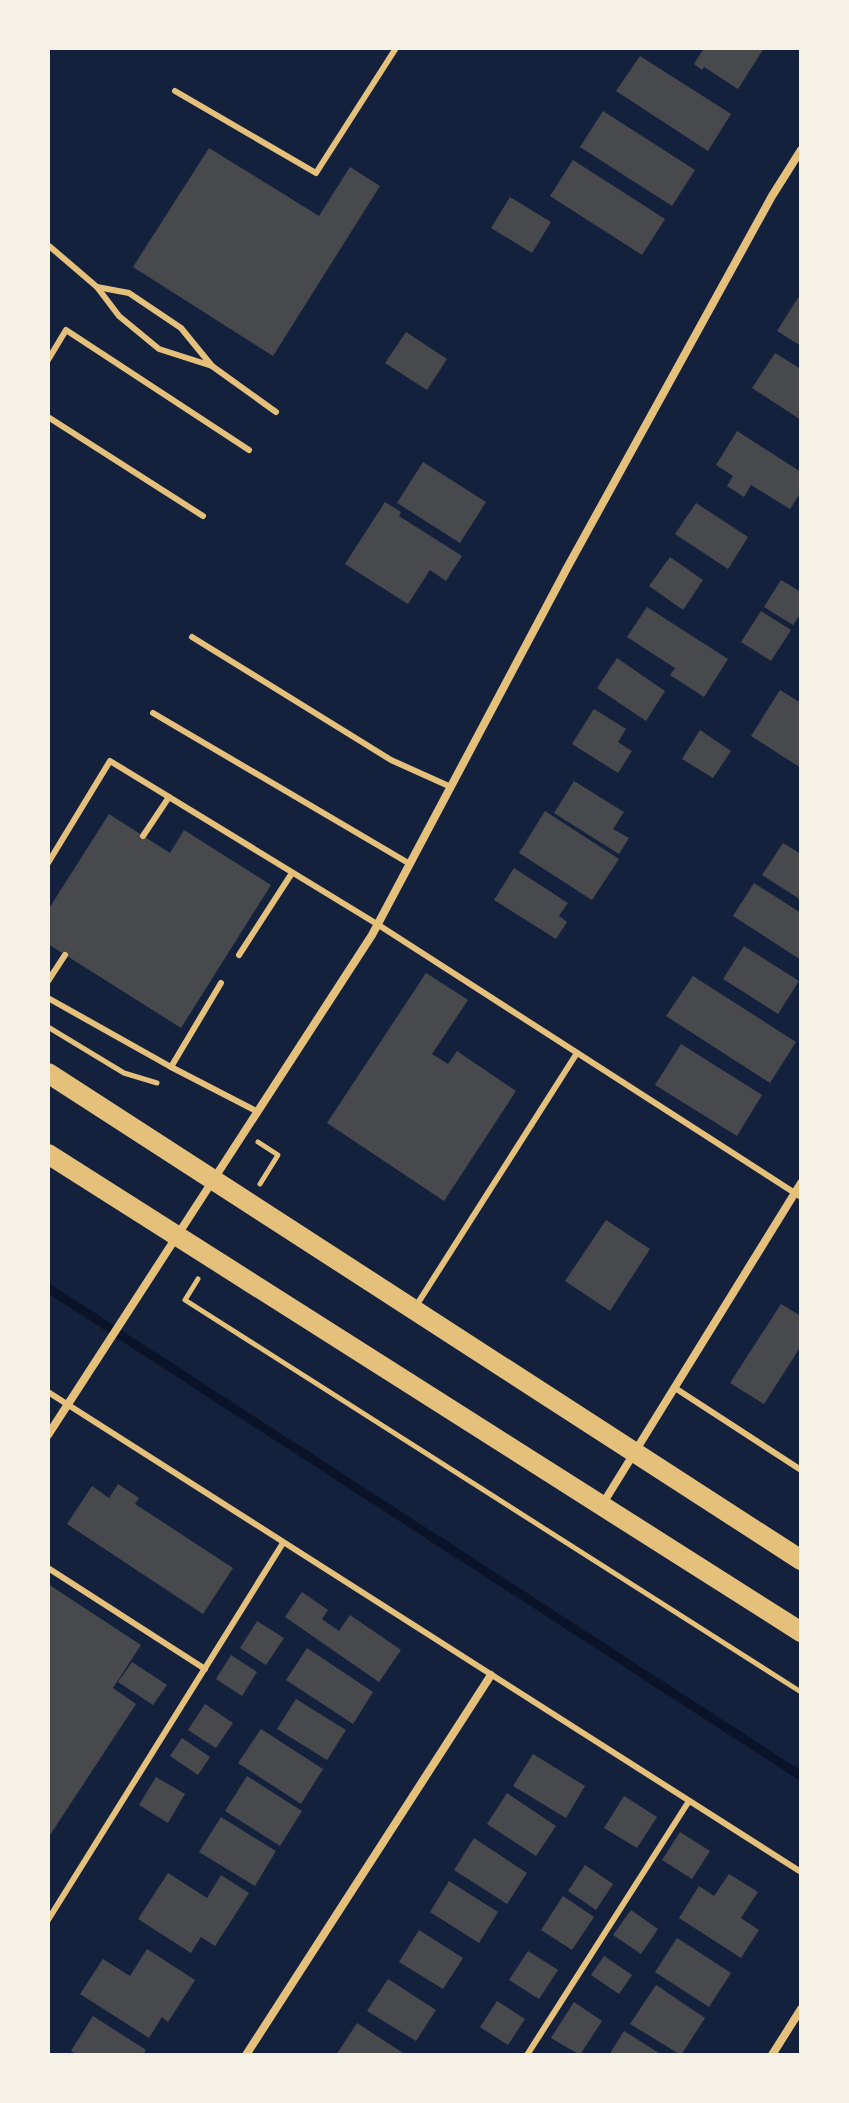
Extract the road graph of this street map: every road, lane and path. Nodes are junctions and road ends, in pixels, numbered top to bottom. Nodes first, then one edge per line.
1 (396, 48) edge
2 (175, 91) dead end
3 (801, 150) edge
4 (48, 245) edge
5 (97, 287) junction
6 (48, 360) edge
7 (212, 366) junction
8 (276, 412) dead end
9 (48, 417) edge
10 (249, 450) dead end
11 (203, 516) dead end
12 (192, 637) dead end
13 (153, 713) dead end
14 (451, 787) junction
15 (169, 797) junction
16 (143, 836) dead end
17 (48, 863) edge
18 (410, 864) junction
19 (292, 873) junction
20 (377, 924) junction
21 (65, 955) dead end
22 (239, 955) dead end
23 (48, 981) edge
24 (221, 983) dead end
25 (48, 998) edge
26 (48, 1027) edge
27 (577, 1053) junction
28 (171, 1067) junction
29 (48, 1073) edge
30 (165, 1086) dead end
31 (258, 1112) junction
32 (260, 1143) dead end
33 (48, 1154) edge
34 (266, 1175) dead end
35 (215, 1180) junction
36 (801, 1183) edge
37 (798, 1195) edge
38 (177, 1237) junction
39 (185, 1300) dead end
40 (414, 1310) junction
41 (675, 1388) junction
42 (48, 1392) edge
43 (68, 1404) junction
44 (48, 1435) edge
45 (635, 1454) junction
46 (800, 1468) edge
47 (602, 1506) junction
48 (283, 1543) junction
49 (801, 1560) edge
50 (48, 1568) edge
51 (801, 1632) edge
52 (205, 1669) junction
53 (491, 1675) junction
54 (801, 1692) edge
55 (689, 1801) junction
56 (801, 1872) edge
57 (48, 1920) edge
58 (801, 2009) edge
59 (246, 2055) edge
60 (527, 2055) edge
61 (772, 2055) edge

1 - 2 lane
3 - 14 street
4 - 5 lane
5 - 7 lane
5 - 7 lane
6 - 10 lane
7 - 8 lane
9 - 11 lane
12 - 14 lane
13 - 18 lane
14 - 18 street
15 - 16 lane
15 - 17 lane
15 - 19 lane
18 - 20 street
19 - 20 lane
19 - 22 lane
20 - 27 lane
20 - 31 street
21 - 23 lane
24 - 28 lane
25 - 28 lane
26 - 30 path
27 - 37 lane
27 - 40 lane
28 - 31 lane
29 - 35 main road
31 - 35 street
32 - 34 path
33 - 38 main road
35 - 38 street
35 - 40 main road
36 - 37 street
37 - 41 street
38 - 43 street
38 - 47 main road
39 - 54 path
40 - 45 main road
41 - 45 street
41 - 46 lane
42 - 43 lane
43 - 44 street
43 - 48 lane
45 - 47 street
45 - 49 main road
47 - 51 main road
48 - 52 lane
48 - 53 lane
50 - 52 lane
52 - 57 lane
53 - 55 lane
53 - 59 street
55 - 56 lane
55 - 60 lane
58 - 61 street

